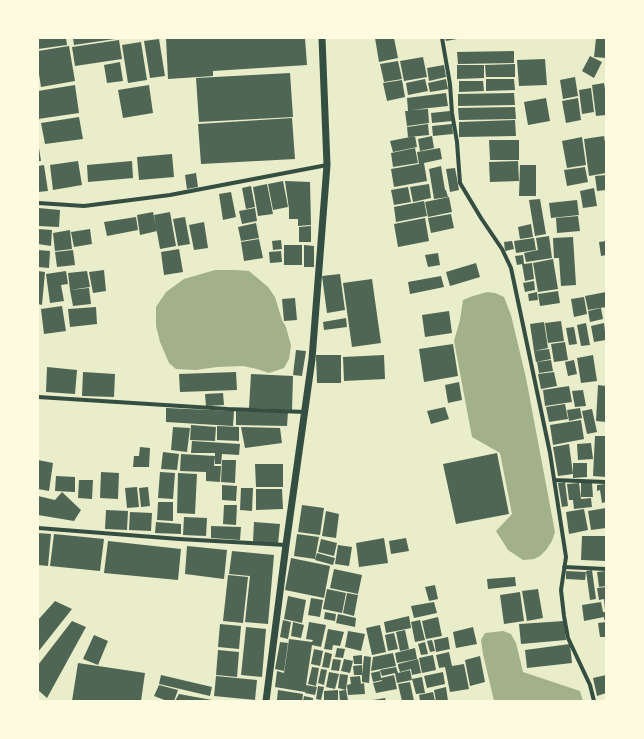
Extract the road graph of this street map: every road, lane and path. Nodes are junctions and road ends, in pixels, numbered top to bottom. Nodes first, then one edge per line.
1 (322, 38) edge
2 (442, 38) edge
3 (327, 165) junction
4 (38, 203) edge
5 (38, 397) edge
6 (304, 412) junction
7 (554, 480) junction
8 (606, 482) edge
9 (38, 528) edge
10 (286, 545) junction
11 (564, 567) junction
12 (606, 569) edge
13 (266, 701) edge
14 (594, 701) edge

1 - 3 street
2 - 7 street
3 - 4 street
3 - 6 street
5 - 6 street
6 - 10 street
7 - 8 street
7 - 11 street
9 - 10 street
10 - 13 street
11 - 12 street
11 - 14 street

